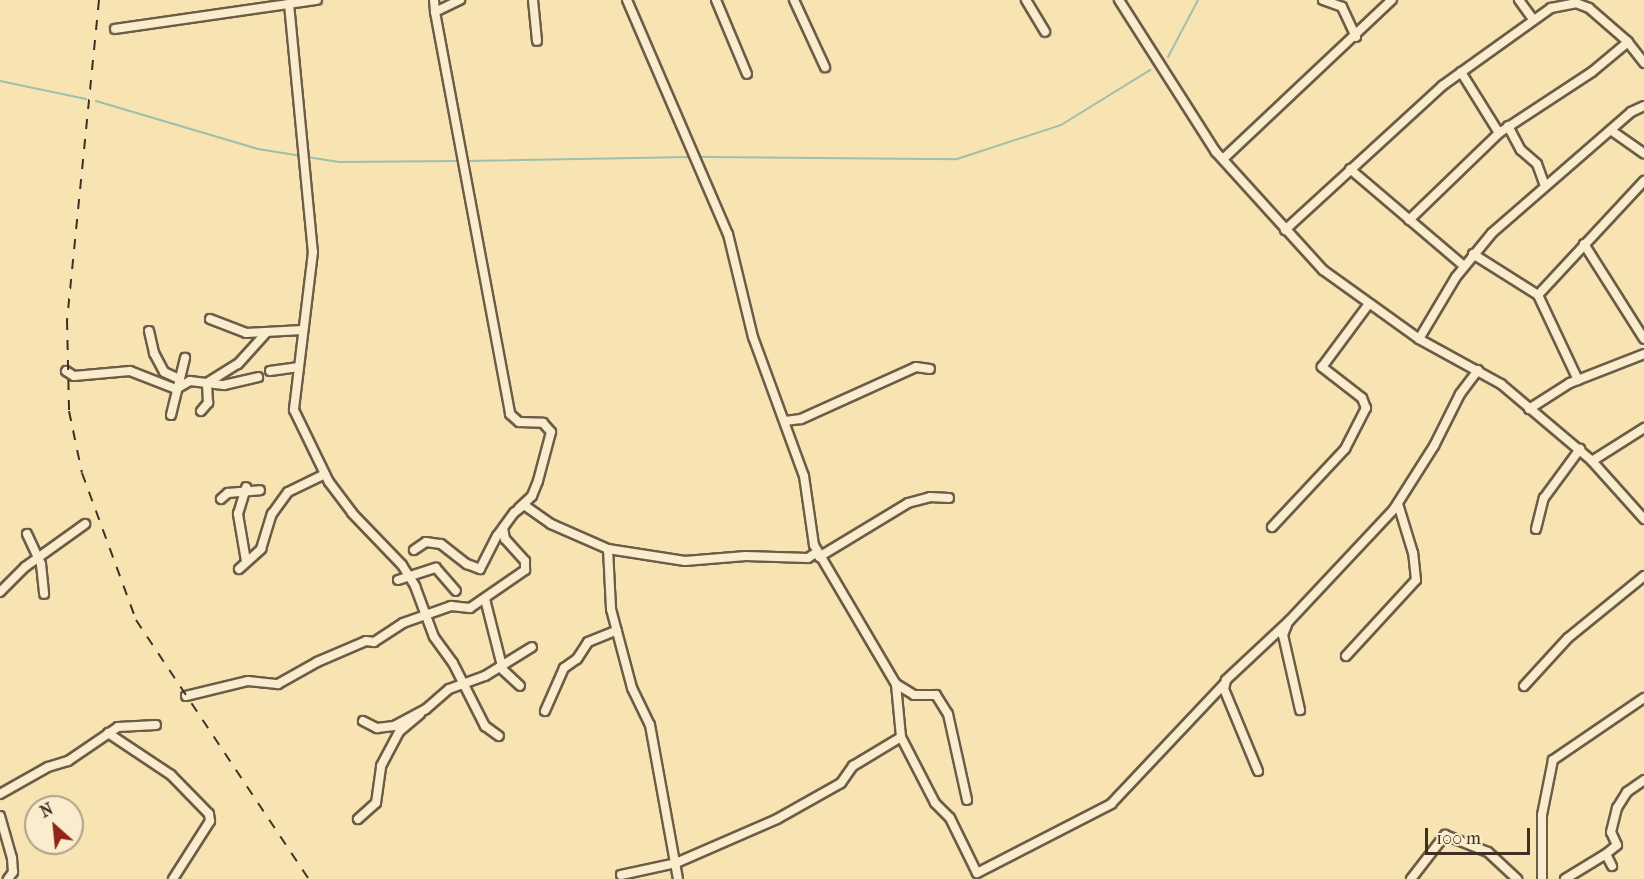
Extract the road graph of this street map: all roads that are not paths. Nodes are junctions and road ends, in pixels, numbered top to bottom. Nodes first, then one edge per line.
1 (317, 0) edge
2 (434, 0) edge
3 (460, 0) edge
4 (533, 0) edge
5 (716, 0) edge
6 (794, 0) edge
7 (1026, 0) edge
8 (1119, 0) edge
9 (1323, 0) edge
10 (1392, 0) edge
11 (1519, 0) edge
12 (629, 1) edge
13 (289, 4) junction
14 (435, 12) junction
15 (1533, 19) junction
16 (115, 29) dead end
17 (1045, 32) dead end
18 (1356, 37) junction
19 (537, 41) dead end
20 (1628, 42) junction
21 (1641, 51) edge
22 (1644, 63) edge
23 (825, 67) dead end
24 (1461, 72) junction
25 (747, 74) dead end
26 (1644, 106) edge
27 (1508, 126) junction
28 (1612, 131) junction
29 (1499, 133) junction
30 (1644, 153) edge
31 (1223, 159) junction
32 (1350, 169) junction
33 (1644, 181) edge
34 (1545, 186) junction
35 (1409, 220) junction
36 (1285, 230) junction
37 (1584, 244) junction
38 (1473, 254) junction
39 (1464, 266) junction
40 (1538, 295) junction
41 (1368, 305) junction
42 (210, 319) dead end
43 (1641, 326) edge
44 (303, 330) junction
45 (149, 331) dead end
46 (266, 333) junction
47 (1419, 339) junction
48 (1644, 339) edge
49 (1644, 354) edge
50 (184, 357) dead end
51 (299, 367) junction
52 (930, 369) dead end
53 (1478, 370) junction
54 (66, 371) dead end
55 (270, 371) dead end
56 (258, 377) dead end
57 (177, 378) junction
58 (1578, 380) junction
59 (207, 383) junction
60 (176, 389) junction
61 (1529, 409) junction
62 (201, 411) dead end
63 (171, 415) dead end
64 (785, 422) junction
65 (1644, 428) edge
66 (1580, 449) junction
67 (1592, 461) junction
68 (325, 474) junction
69 (245, 490) junction
70 (260, 490) dead end
71 (949, 498) dead end
72 (221, 499) dead end
73 (1398, 504) junction
74 (519, 508) junction
75 (1644, 519) edge
76 (85, 524) dead end
77 (1272, 527) dead end
78 (503, 528) junction
79 (1536, 529) dead end
80 (27, 534) dead end
81 (608, 549) junction
82 (414, 550) dead end
83 (818, 554) junction
84 (39, 559) junction
85 (246, 561) junction
86 (239, 569) dead end
87 (1644, 576) edge
88 (410, 578) junction
89 (398, 580) dead end
90 (456, 591) dead end
91 (0, 592) edge
92 (44, 594) dead end
93 (485, 599) junction
94 (425, 615) junction
95 (1289, 621) junction
96 (617, 630) junction
97 (532, 647) dead end
98 (1346, 656) dead end
99 (502, 666) junction
100 (462, 682) junction
101 (896, 684) junction
102 (1224, 684) junction
103 (520, 686) dead end
104 (1524, 686) dead end
105 (186, 696) dead end
106 (1644, 698) edge
107 (426, 709) junction
108 (1300, 710) dead end
109 (545, 711) dead end
110 (363, 721) dead end
111 (156, 725) dead end
112 (108, 733) junction
113 (498, 736) dead end
114 (901, 737) junction
115 (1258, 771) dead end
116 (1644, 780) edge
117 (0, 794) edge
118 (967, 800) dead end
119 (0, 816) edge
120 (358, 819) dead end
121 (1606, 854) junction
122 (676, 863) junction
123 (1612, 866) dead end
124 (621, 875) dead end
125 (8, 879) edge
126 (173, 879) edge
127 (678, 879) edge
128 (1411, 879) edge
129 (1517, 879) edge
130 (1542, 879) edge
131 (1565, 879) edge

1 - 13 street
2 - 14 street
3 - 14 street
4 - 19 street
5 - 25 street
6 - 23 street
7 - 17 street
8 - 31 street
9 - 18 street
10 - 18 street
11 - 15 street
12 - 64 street
13 - 16 street
13 - 44 street
14 - 74 street
15 - 20 street
15 - 24 street
18 - 31 street
20 - 21 street
20 - 27 street
21 - 22 street
24 - 29 street
24 - 32 street
26 - 28 street
27 - 29 street
27 - 34 street
28 - 30 street
28 - 34 street
29 - 35 street
31 - 36 street
32 - 35 street
32 - 36 street
33 - 37 street
34 - 38 street
35 - 39 street
36 - 41 street
37 - 40 street
37 - 43 street
38 - 39 street
38 - 40 street
39 - 47 street
40 - 58 street
41 - 47 street
41 - 77 street
42 - 46 street
43 - 48 street
44 - 46 street
44 - 51 street
45 - 57 street
46 - 59 street
47 - 53 street
49 - 58 street
50 - 57 street
51 - 55 street
51 - 68 street
52 - 64 street
53 - 61 street
53 - 73 street
54 - 60 street
56 - 59 street
57 - 60 street
58 - 61 street
59 - 60 street
59 - 62 street
60 - 63 street
61 - 66 street
64 - 83 street
65 - 67 street
66 - 67 street
66 - 79 street
67 - 75 street
68 - 85 street
68 - 88 street
69 - 70 street
69 - 72 street
69 - 85 street
71 - 83 street
73 - 95 street
73 - 98 street
74 - 78 street
74 - 81 street
76 - 84 street
78 - 82 street
78 - 93 street
80 - 84 street
81 - 83 street
81 - 96 street
83 - 101 street
84 - 91 street
84 - 92 street
85 - 86 street
87 - 104 street
88 - 89 street
88 - 90 street
88 - 94 street
93 - 94 street
93 - 99 street
94 - 100 street
94 - 105 street
95 - 102 street
95 - 108 street
96 - 109 street
96 - 122 street
97 - 99 street
99 - 100 street
99 - 103 street
100 - 107 street
100 - 113 street
101 - 114 street
101 - 118 street
102 - 114 street
102 - 115 street
106 - 130 street
107 - 110 street
107 - 120 street
111 - 112 street
112 - 117 street
112 - 126 street
114 - 122 street
116 - 121 street
119 - 125 street
121 - 123 street
121 - 131 street
122 - 124 street
122 - 127 street
128 - 129 street

